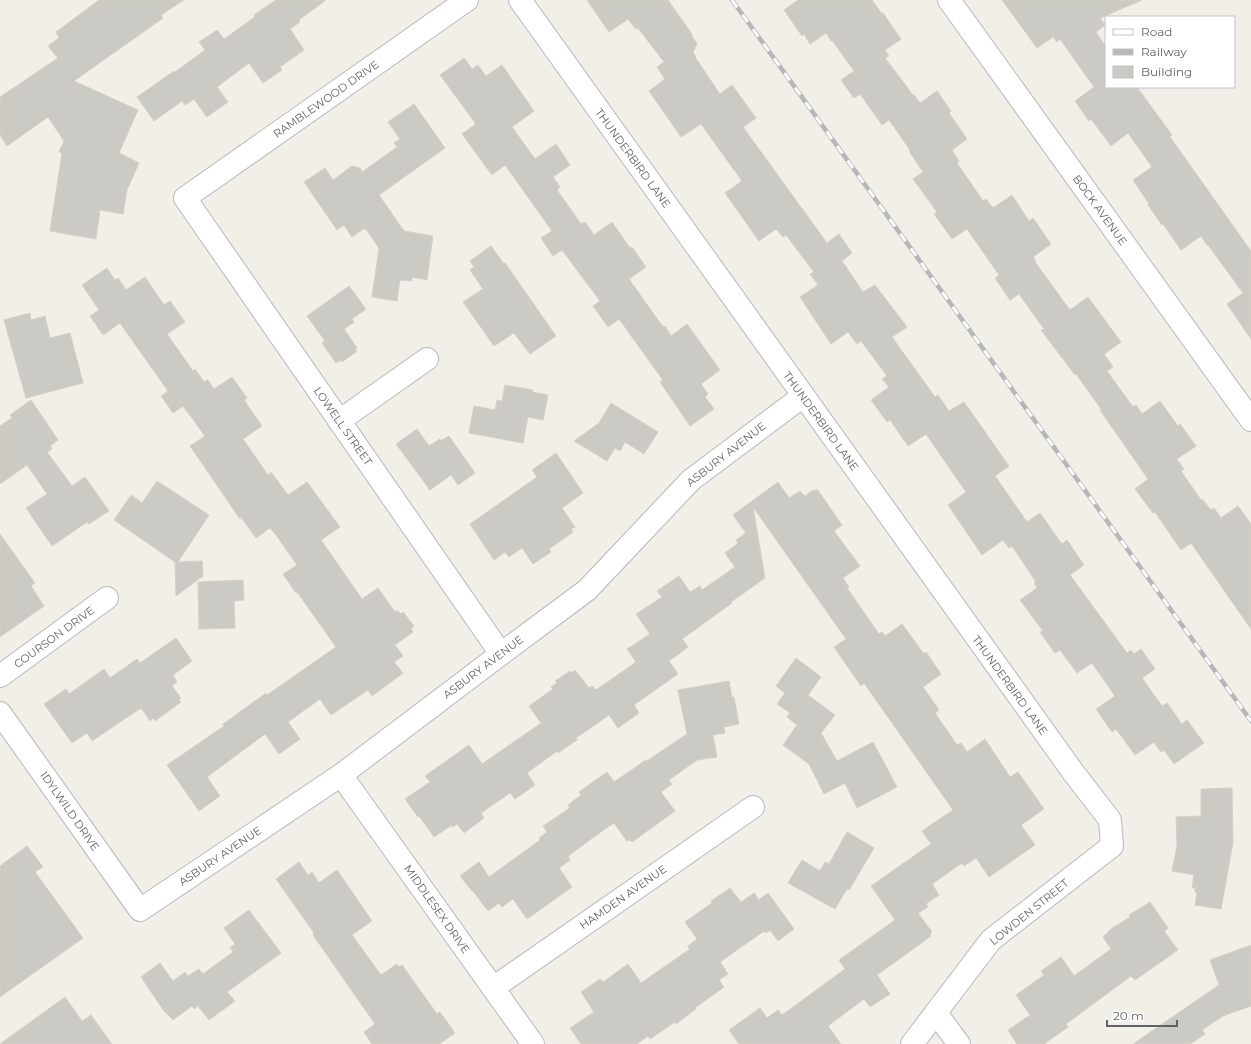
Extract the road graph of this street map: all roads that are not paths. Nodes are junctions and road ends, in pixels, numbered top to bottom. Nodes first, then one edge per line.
1 (466, 0) edge
2 (520, 0) edge
3 (949, 0) edge
4 (185, 198) joint
5 (427, 359) dead end
6 (803, 396) junction
7 (339, 420) junction
8 (1251, 420) edge
9 (107, 598) dead end
10 (501, 654) junction
11 (0, 676) edge
12 (0, 713) edge
13 (341, 775) junction
14 (753, 807) dead end
15 (1112, 846) joint
16 (140, 910) joint
17 (493, 988) junction
18 (936, 1013) junction
19 (532, 1044) edge
20 (912, 1044) edge
21 (959, 1044) edge

1 - 4 street, RAMBLEWOOD DRIVE
2 - 6 street, THUNDERBIRD LANE
3 - 8 street, BOCK AVENUE
4 - 7 street, LOWELL STREET
5 - 7 street
6 - 10 street, ASBURY AVENUE
6 - 15 street, THUNDERBIRD LANE
7 - 10 street, LOWELL STREET
9 - 11 street, COURSON DRIVE
10 - 13 street, ASBURY AVENUE
12 - 16 street, IDYLWILD DRIVE
13 - 16 street, ASBURY AVENUE
13 - 17 street, MIDDLESEX DRIVE
14 - 17 street, HAMDEN AVENUE
15 - 18 street, LOWDEN STREET
17 - 19 street, MIDDLESEX DRIVE
18 - 20 street, LOWDEN STREET
18 - 21 street

